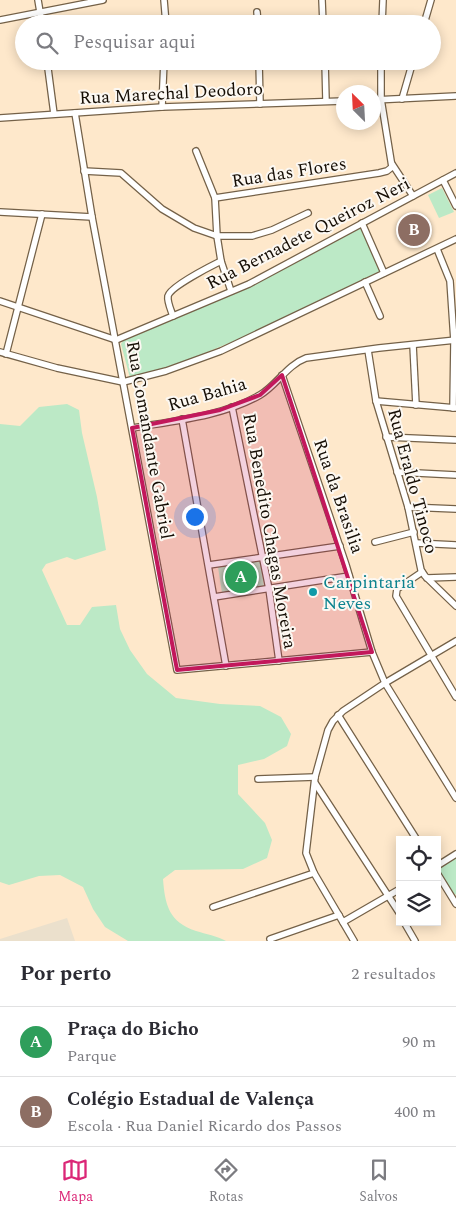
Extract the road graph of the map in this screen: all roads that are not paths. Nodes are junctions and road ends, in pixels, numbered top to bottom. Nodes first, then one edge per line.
1 (38, 0) edge
2 (103, 0) edge
3 (164, 0) edge
4 (322, 0) edge
5 (383, 0) edge
6 (430, 0) edge
7 (257, 12) dead end
8 (40, 13) junction
9 (29, 15) edge
10 (165, 15) edge
11 (257, 15) edge
12 (323, 15) edge
13 (382, 15) edge
14 (426, 15) edge
15 (15, 17) edge
16 (0, 20) edge
17 (48, 70) edge
18 (164, 70) edge
19 (259, 70) edge
20 (325, 70) edge
21 (381, 70) edge
22 (410, 70) edge
23 (381, 85) edge
24 (456, 96) edge
25 (402, 98) junction
26 (381, 99) joint
27 (326, 101) junction
28 (336, 101) edge
29 (260, 104) junction
30 (162, 107) junction
31 (75, 113) junction
32 (54, 114) junction
33 (0, 118) edge
34 (196, 151) dead end
35 (392, 164) junction
36 (84, 171) junction
37 (456, 173) edge
38 (443, 180) junction
39 (413, 196) junction
40 (215, 198) junction
41 (456, 206) edge
42 (0, 212) edge
43 (42, 214) junction
44 (308, 214) dead end
45 (92, 217) junction
46 (362, 223) junction
47 (216, 236) junction
48 (456, 240) edge
49 (437, 249) junction
50 (220, 261) junction
51 (384, 273) junction
52 (365, 282) junction
53 (231, 291) junction
54 (0, 301) edge
55 (18, 306) junction
56 (173, 316) junction
57 (380, 316) dead end
58 (116, 340) junction
59 (455, 340) edge
60 (413, 345) junction
61 (368, 350) junction
62 (3, 353) edge
63 (282, 375) junction
64 (123, 382) junction
65 (376, 401) junction
66 (416, 404) junction
67 (232, 407) junction
68 (455, 408) edge
69 (182, 419) junction
70 (132, 428) junction
71 (386, 437) junction
72 (456, 440) edge
73 (397, 472) junction
74 (456, 475) edge
75 (408, 507) junction
76 (456, 509) edge
77 (414, 532) junction
78 (375, 542) dead end
79 (416, 543) junction
80 (456, 545) edge
81 (340, 546) junction
82 (263, 557) junction
83 (208, 565) junction
84 (422, 572) junction
85 (350, 576) junction
86 (456, 577) edge
87 (427, 578) junction
88 (269, 589) junction
89 (214, 597) junction
90 (456, 606) edge
91 (456, 641) edge
92 (372, 652) junction
93 (430, 656) junction
94 (279, 661) junction
95 (226, 666) junction
96 (385, 683) junction
97 (456, 697) edge
98 (338, 715) junction
99 (258, 779) dead end
100 (315, 780) junction
101 (456, 798) edge
102 (414, 836) edge
103 (456, 854) edge
104 (441, 863) edge
105 (314, 873) junction
106 (441, 879) edge
107 (396, 892) edge
108 (389, 896) junction
109 (454, 897) edge
110 (456, 904) edge
111 (213, 907) dead end
112 (396, 907) edge
113 (339, 915) junction
114 (343, 922) junction
115 (406, 926) edge
116 (270, 939) dead end
117 (354, 941) edge
118 (415, 941) edge

1 - 8 street
2 - 8 street
3 - 10 street
4 - 12 street
5 - 13 street
6 - 14 street
7 - 11 street
8 - 9 street
15 - 16 street
17 - 32 street
18 - 30 street
19 - 29 street
20 - 27 street
21 - 23 street
22 - 25 street
24 - 25 street
25 - 26 street
26 - 35 street
27 - 28 street, Rua Marechal Deodoro
27 - 29 street, Rua Marechal Deodoro
29 - 30 street, Rua Marechal Deodoro
30 - 31 street, Rua Marechal Deodoro
31 - 32 street, Rua Marechal Deodoro
31 - 36 street, Rua Comandante Gabriel
32 - 33 street, Rua Marechal Deodoro
34 - 40 street
35 - 39 street
35 - 40 street, Rua das Flores
36 - 45 street, Rua Comandante Gabriel
36 - 47 street
37 - 38 street, Rua Bernadete Queiroz Neri
38 - 39 street, Rua Bernadete Queiroz Neri
38 - 41 street
39 - 46 street, Rua Bernadete Queiroz Neri
40 - 47 street, Rua das Flores
42 - 43 street
43 - 45 street
43 - 55 street
44 - 47 street
45 - 58 street, Rua Comandante Gabriel
46 - 51 street
46 - 53 street, Rua Bernadete Queiroz Neri
47 - 50 street, Rua das Flores
48 - 49 street
49 - 51 street
49 - 59 street
50 - 53 street, Rua das Flores
50 - 56 street
51 - 52 street
52 - 57 street
52 - 64 street
53 - 56 street, Rua Bernadete Queiroz Neri
54 - 55 street
55 - 58 street
55 - 62 street
56 - 58 street, Rua Bernadete Queiroz Neri
58 - 64 street, Rua Comandante Gabriel
59 - 60 street, Rua Bahia
59 - 68 street
60 - 61 street, Rua Bahia
60 - 66 street
61 - 63 street, Rua Bahia
61 - 65 street, Rua Eraldo Tinoco
62 - 64 street
63 - 67 street, Rua Bahia
63 - 81 street, Rua da Brasilia
64 - 70 street, Rua Comandante Gabriel
65 - 66 street
65 - 71 street, Rua Eraldo Tinoco
66 - 68 street
67 - 69 street, Rua Bahia
67 - 82 street, Rua Benedito Chagas Moreira
69 - 70 street, Rua Bahia
69 - 83 street
70 - 95 street, Rua Comandante Gabriel
71 - 72 street
71 - 73 street, Rua Eraldo Tinoco
73 - 74 street
73 - 75 street, Rua Eraldo Tinoco
75 - 76 street
75 - 77 street, Rua Eraldo Tinoco
77 - 78 street
77 - 79 street, Rua Eraldo Tinoco
79 - 80 street
79 - 84 street, Rua Eraldo Tinoco
81 - 82 street
81 - 85 street, Rua da Brasilia
82 - 83 street
82 - 88 street, Rua Benedito Chagas Moreira
83 - 89 street
84 - 87 street, Rua Eraldo Tinoco
84 - 93 street
85 - 88 street
85 - 92 street, Rua da Brasilia
86 - 87 street
87 - 90 street, Rua Eraldo Tinoco
88 - 89 street
88 - 94 street, Rua Benedito Chagas Moreira
89 - 95 street
91 - 93 street
92 - 94 street
92 - 96 street, Rua da Brasilia
93 - 96 street
93 - 97 street
94 - 95 street
96 - 98 street
96 - 101 street, Rua da Brasilia
98 - 100 street
98 - 102 street
99 - 100 street
100 - 105 street
100 - 108 street
103 - 104 street
105 - 111 street
105 - 113 street
106 - 109 street
107 - 108 street
108 - 112 street
108 - 114 street
109 - 110 street
113 - 114 street
113 - 116 street
114 - 117 street
115 - 118 street

